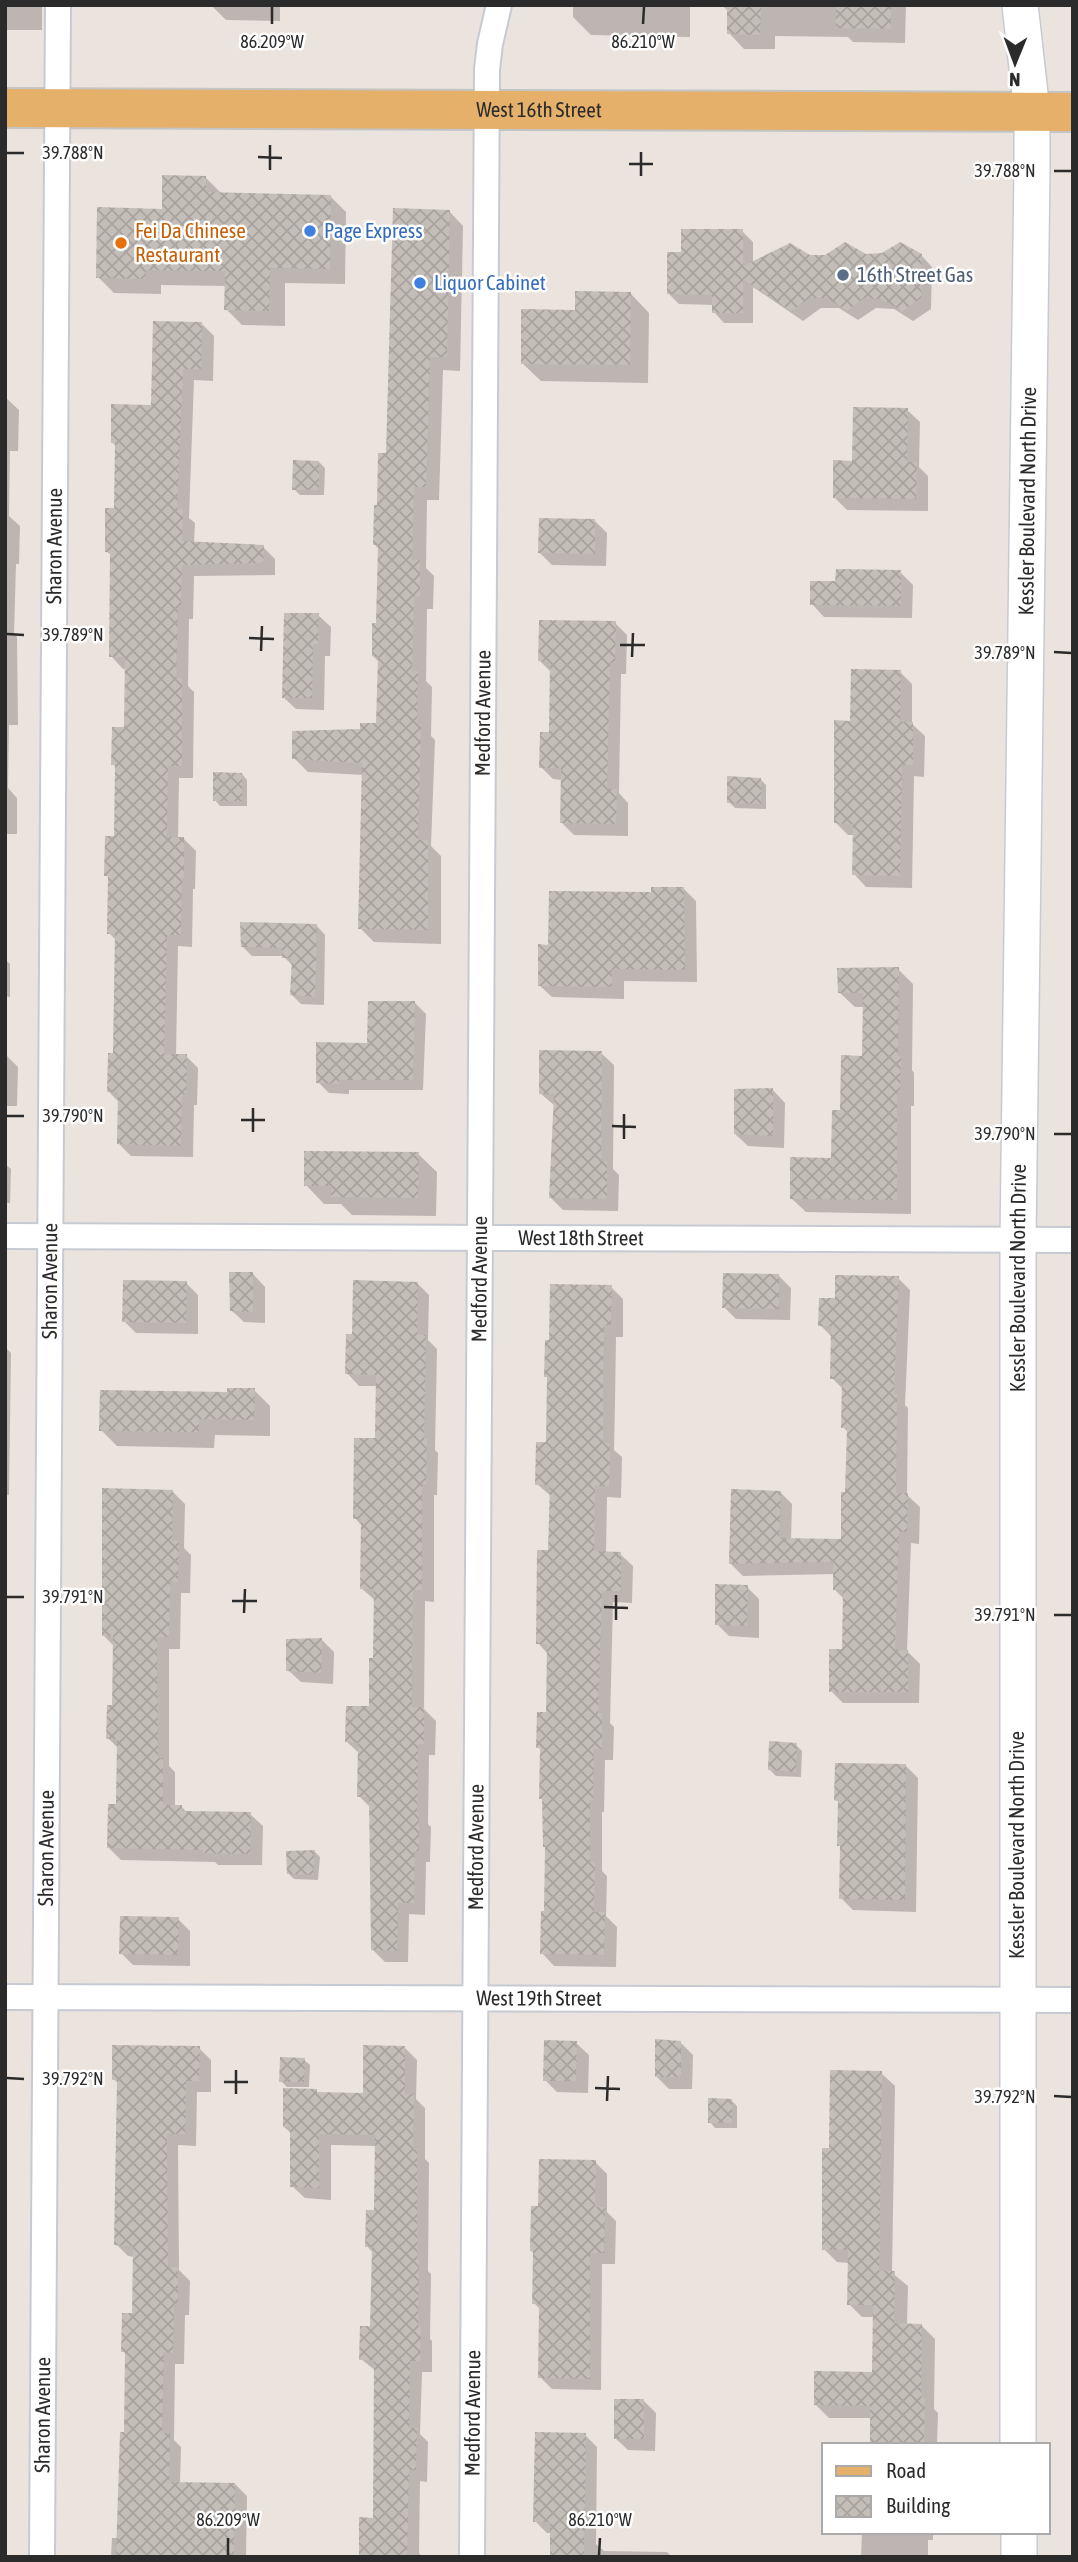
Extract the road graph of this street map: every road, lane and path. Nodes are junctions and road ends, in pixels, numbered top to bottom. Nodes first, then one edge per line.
1 (58, 5) edge
2 (499, 5) edge
3 (1020, 5) edge
4 (5, 108) edge
5 (57, 108) junction
6 (487, 111) junction
7 (1032, 112) junction
8 (1073, 112) edge
9 (5, 1236) edge
10 (50, 1236) junction
11 (480, 1239) junction
12 (1018, 1240) junction
13 (1073, 1240) edge
14 (5, 1997) edge
15 (46, 1997) junction
16 (476, 2000) junction
17 (1073, 2000) edge
18 (1017, 2001) junction
19 (1018, 2443) edge
20 (1019, 2534) edge
21 (42, 2557) edge
22 (472, 2557) edge
23 (1019, 2557) edge

1 - 5 street, Sharon Avenue
2 - 6 street, Medford Avenue
3 - 7 main road, Kessler Boulevard North Drive
4 - 5 main road, West 16th Street
5 - 6 main road, West 16th Street
5 - 10 street, Sharon Avenue
6 - 7 main road, West 16th Street
6 - 11 street, Medford Avenue
7 - 8 main road, West 16th Street
7 - 12 main road, Kessler Boulevard North Drive
9 - 10 street, West 18th Street
10 - 11 street, West 18th Street
10 - 15 street, Sharon Avenue
11 - 12 street, West 18th Street
11 - 16 street, Medford Avenue
12 - 13 street, West 18th Street
12 - 18 main road, Kessler Boulevard North Drive
14 - 15 street, West 19th Street
15 - 16 street, West 19th Street
15 - 21 street, Sharon Avenue
16 - 18 street, West 19th Street
16 - 22 street, Medford Avenue
17 - 18 street, West 19th Street
18 - 19 main road, Kessler Boulevard North Drive
20 - 23 main road

